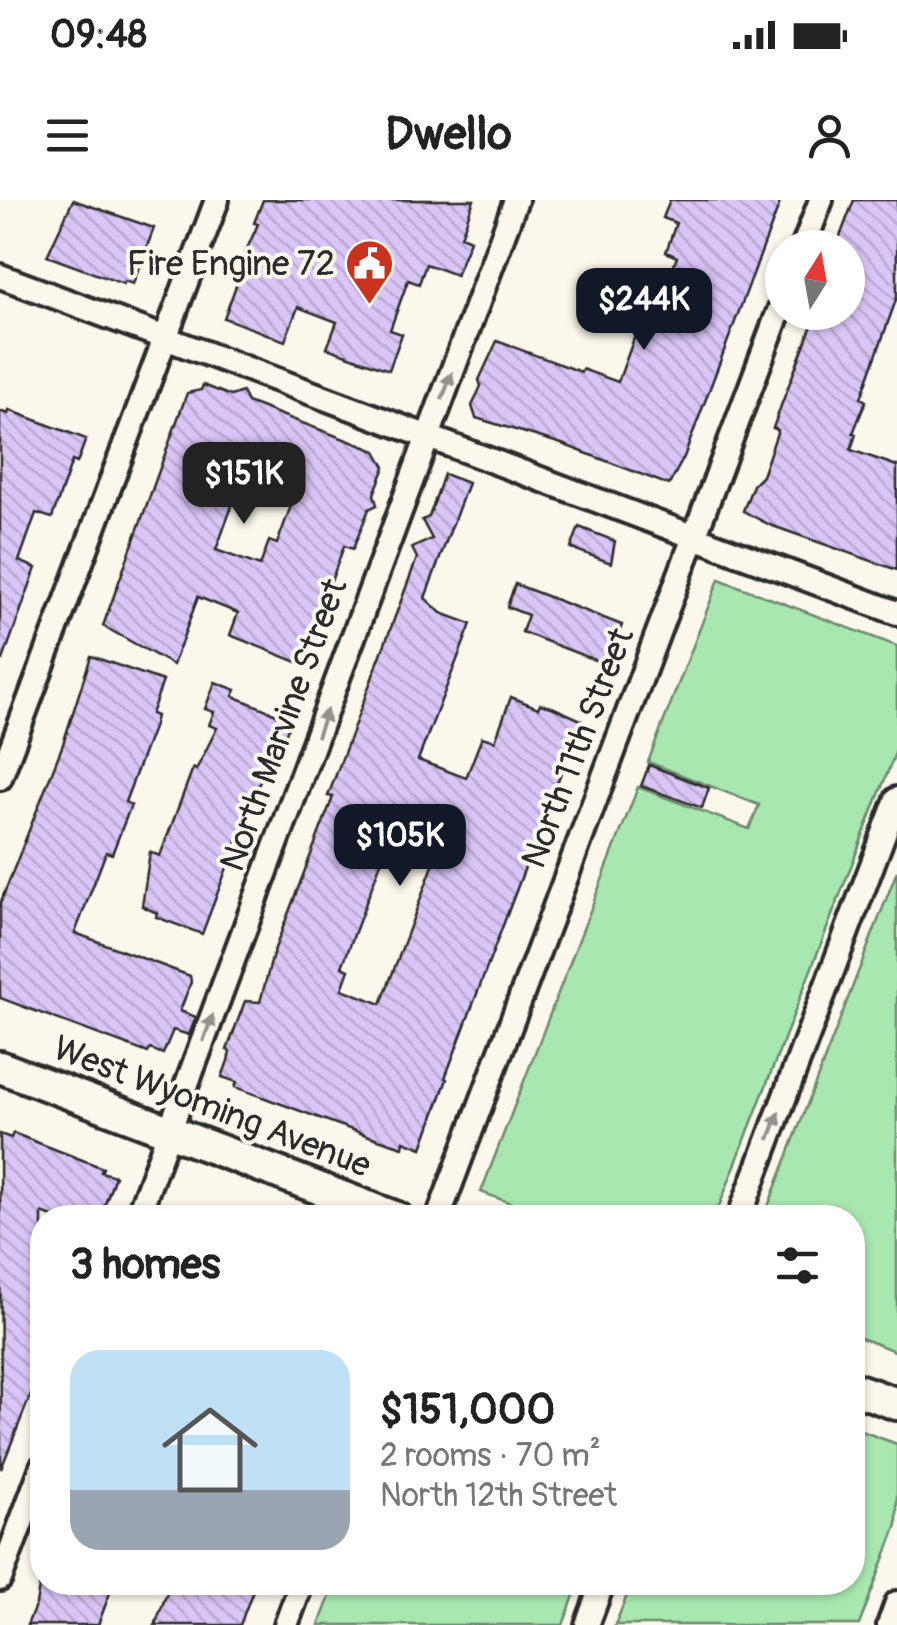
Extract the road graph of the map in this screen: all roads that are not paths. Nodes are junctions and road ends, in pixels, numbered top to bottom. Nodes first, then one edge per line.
1 (217, 200) edge
2 (516, 200) edge
3 (821, 200) edge
4 (810, 230) edge
5 (0, 276) edge
6 (772, 330) edge
7 (166, 339) junction
8 (428, 437) junction
9 (695, 537) junction
10 (897, 613) edge
11 (0, 778) edge
12 (897, 798) edge
13 (0, 1067) edge
14 (170, 1132) junction
15 (142, 1205) edge
16 (362, 1205) edge
17 (443, 1205) edge
18 (744, 1205) edge
19 (865, 1393) edge
20 (897, 1404) edge
21 (30, 1499) edge
22 (0, 1579) edge
23 (297, 1595) edge
24 (598, 1595) edge
25 (897, 1602) edge
26 (286, 1625) edge
27 (587, 1625) edge
28 (888, 1625) edge

1 - 7 street
8 -> 2 street, North Marvine Street
3 - 4 street
5 - 7 street
6 - 9 street, North 11th Street
7 - 8 street
7 - 11 street
8 - 9 street
14 -> 8 street, North Marvine Street
9 - 10 street
9 - 17 street, North 11th Street
18 -> 12 street
13 - 14 street, West Wyoming Avenue
14 - 15 street, North Marvine Street
14 - 16 street, West Wyoming Avenue
19 - 20 street
21 - 22 street
23 - 26 street
24 - 27 street
25 - 28 street

